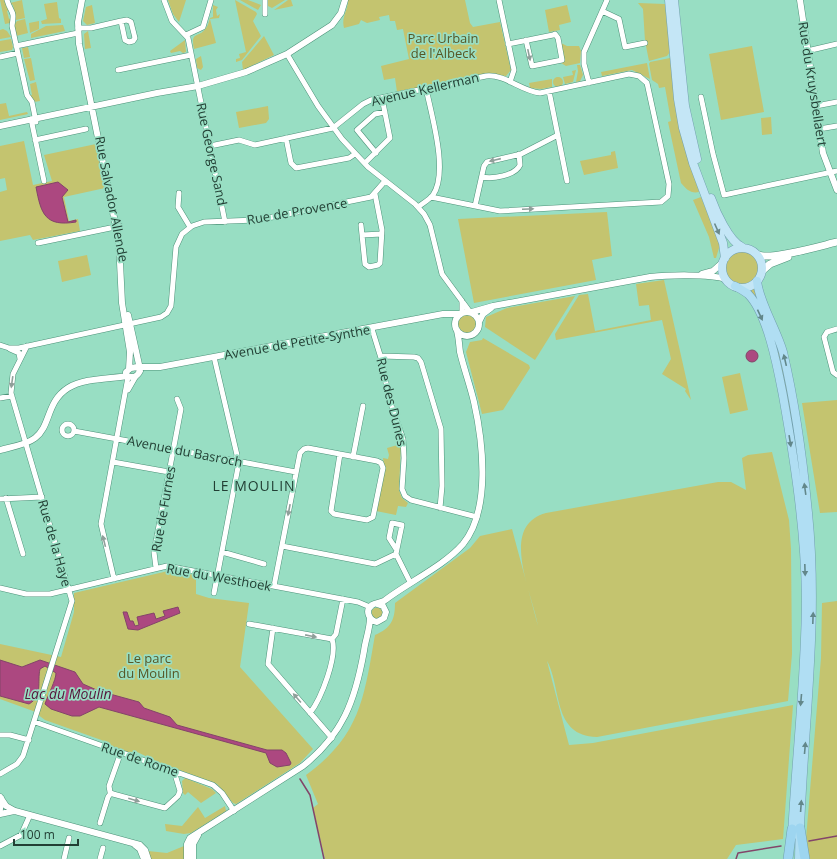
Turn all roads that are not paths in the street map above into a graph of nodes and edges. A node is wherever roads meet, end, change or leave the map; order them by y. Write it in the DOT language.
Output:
graph roads {
  1 [pos="7,0"];
  2 [pos="82,0"];
  3 [pos="164,0"];
  4 [pos="211,0"];
  5 [pos="265,0"];
  6 [pos="345,0"];
  7 [pos="499,0"];
  8 [pos="607,0"];
  9 [pos="669,0"];
  10 [pos="674,0"];
  11 [pos="800,0"];
  12 [pos="602,11"];
  13 [pos="265,14"];
  14 [pos="121,21"];
  15 [pos="78,31"];
  16 [pos="186,35"];
  17 [pos="526,40"];
  18 [pos="644,43"];
  19 [pos="508,44"];
  20 [pos="837,44"];
  21 [pos="16,46"];
  22 [pos="807,50"];
  23 [pos="18,53"];
  24 [pos="287,54"];
  25 [pos="191,55"];
  26 [pos="0,57"];
  27 [pos="118,70"];
  28 [pos="510,82"];
  29 [pos="588,83"];
  30 [pos="198,86"];
  31 [pos="426,88"];
  32 [pos="549,91"];
  33 [pos="701,97"];
  34 [pos="382,98"];
  35 [pos="837,102"];
  36 [pos="816,106"];
  37 [pos="93,108"];
  38 [pos="385,112"];
  39 [pos="33,120"];
  40 [pos="0,126"];
  41 [pos="837,126"];
  42 [pos="333,128"];
  43 [pos="0,129"];
  44 [pos="86,129"];
  45 [pos="819,129"];
  46 [pos="558,135"];
  47 [pos="286,138"];
  48 [pos="35,140"];
  49 [pos="210,146"];
  50 [pos="376,153"];
  51 [pos="355,154"];
  52 [pos="519,154"];
  53 [pos="364,163"];
  54 [pos="837,171"];
  55 [pos="830,172"];
  56 [pos="482,177"];
  57 [pos="44,181"];
  58 [pos="385,181"];
  59 [pos="568,181"];
  60 [pos="837,190"];
  61 [pos="179,193"];
  62 [pos="374,194"];
  63 [pos="431,197"];
  64 [pos="475,206"];
  65 [pos="418,207"];
  66 [pos="225,222"];
  67 [pos="362,225"];
  68 [pos="118,226"];
  69 [pos="190,227"];
  70 [pos="382,234"];
  71 [pos="362,235"];
  72 [pos="837,242"];
  73 [pos="38,243"];
  74 [pos="742,247"];
  75 [pos="816,247"];
  76 [pos="759,255"];
  77 [pos="724,260"];
  78 [pos="762,271"];
  79 [pos="681,275"];
  80 [pos="726,279"];
  81 [pos="757,281"];
  82 [pos="735,286"];
  83 [pos="459,296"];
  84 [pos="501,305"];
  85 [pos="471,312"];
  86 [pos="461,313"];
  87 [pos="434,317"];
  88 [pos="479,322"];
  89 [pos="127,325"];
  90 [pos="372,329"];
  91 [pos="456,329"];
  92 [pos="837,329"];
  93 [pos="467,336"];
  94 [pos="0,345"];
  95 [pos="27,346"];
  96 [pos="7,347"];
  97 [pos="461,355"];
  98 [pos="381,356"];
  99 [pos="214,357"];
  100 [pos="20,359"];
  101 [pos="138,370"];
  102 [pos="128,373"];
  103 [pos="837,375"];
  104 [pos="12,396"];
  105 [pos="0,398"];
  106 [pos="125,398"];
  107 [pos="177,399"];
  108 [pos="363,406"];
  109 [pos="74,431"];
  110 [pos="117,439"];
  111 [pos="26,442"];
  112 [pos="0,450"];
  113 [pos="174,450"];
  114 [pos="340,454"];
  115 [pos="353,457"];
  116 [pos="238,461"];
  117 [pos="113,462"];
  118 [pos="169,472"];
  119 [pos="296,472"];
  120 [pos="42,497"];
  121 [pos="6,498"];
  122 [pos="0,499"];
  123 [pos="440,508"];
  124 [pos="477,517"];
  125 [pos="282,546"];
  126 [pos="222,552"];
  127 [pos="396,552"];
  128 [pos="23,554"];
  129 [pos="264,564"];
  130 [pos="156,568"];
  131 [pos="218,575"];
  132 [pos="114,579"];
  133 [pos="410,582"];
  134 [pos="274,586"];
  135 [pos="0,588"];
  136 [pos="69,590"];
  137 [pos="214,593"];
  138 [pos="389,597"];
  139 [pos="343,599"];
  140 [pos="376,604"];
  141 [pos="370,608"];
  142 [pos="385,608"];
  143 [pos="370,618"];
  144 [pos="376,622"];
  145 [pos="249,624"];
  146 [pos="273,628"];
  147 [pos="368,629"];
  148 [pos="332,639"];
  149 [pos="310,713"];
  150 [pos="34,722"];
  151 [pos="0,735"];
  152 [pos="332,738"];
  153 [pos="29,740"];
  154 [pos="121,752"];
  155 [pos="174,771"];
  156 [pos="0,774"];
  157 [pos="185,775"];
  158 [pos="179,784"];
  159 [pos="111,793"];
  160 [pos="0,797"];
  161 [pos="0,809"];
  162 [pos="15,811"];
  163 [pos="234,811"];
  164 [pos="0,814"];
  165 [pos="30,815"];
  166 [pos="100,823"];
  167 [pos="796,829"];
  168 [pos="198,834"];
  169 [pos="69,838"];
  170 [pos="126,842"];
  171 [pos="0,846"];
  172 [pos="103,848"];
  173 [pos="801,857"];
  174 [pos="64,859"];
  175 [pos="100,859"];
  176 [pos="144,859"];
  177 [pos="148,859"];
  178 [pos="187,859"];
  179 [pos="193,859"];
  180 [pos="789,859"];
  1 -- 21 [label="street"];
  2 -- 15 [label="street, Rue Salvador Allende"];
  3 -- 16 [label="street"];
  4 -- 16 [label="street"];
  5 -- 13 [label="street"];
  6 -- 24 [label="street"];
  7 -- 19 [label="street"];
  8 -- 12 [label="street"];
  9 -- 77 [label="main road, one-way"];
  10 -- 74 [label="main road"];
  11 -- 22 [label="street, Rue du Kruysbellaert"];
  12 -- 18 [label="street"];
  12 -- 29 [label="street"];
  14 -- 15 [label="street"];
  15 -- 21 [label="street"];
  15 -- 37 [label="street, Rue Salvador Allende"];
  16 -- 25 [label="street, Rue George Sand"];
  17 -- 17 [label="street, one-way"];
  17 -- 19 [label="street"];
  19 -- 28 [label="street"];
  20 -- 22 [label="street"];
  21 -- 23 [label="street"];
  22 -- 36 [label="street, Rue du Kruysbellaert"];
  23 -- 26 [label="street"];
  23 -- 39 [label="street"];
  24 -- 30 [label="street"];
  24 -- 42 [label="street"];
  25 -- 27 [label="street"];
  25 -- 30 [label="street, Rue George Sand"];
  28 -- 31 [label="street, Avenue Kellerman"];
  28 -- 32 [label="street, Avenue Kellerman"];
  29 -- 32 [label="street, Avenue Kellerman"];
  64 -- 29 [label="street, Avenue Kellerman, one-way"];
  30 -- 37 [label="street"];
  30 -- 49 [label="street, Rue George Sand"];
  31 -- 34 [label="street, Avenue Kellerman"];
  31 -- 63 [label="street"];
  32 -- 46 [label="street"];
  33 -- 55 [label="street"];
  34 -- 38 [label="street"];
  34 -- 42 [label="street, Avenue Kellerman"];
  35 -- 36 [label="street"];
  36 -- 45 [label="street, Rue du Kruysbellaert"];
  37 -- 39 [label="street"];
  37 -- 68 [label="street, Rue Salvador Allende"];
  38 -- 50 [label="street"];
  38 -- 50 [label="street"];
  39 -- 40 [label="street"];
  39 -- 43 [label="street"];
  39 -- 48 [label="street"];
  41 -- 45 [label="street"];
  42 -- 47 [label="street"];
  42 -- 51 [label="street"];
  44 -- 48 [label="street"];
  45 -- 55 [label="street, Rue du Kruysbellaert"];
  46 -- 52 [label="street"];
  46 -- 59 [label="street"];
  47 -- 49 [label="street"];
  47 -- 51 [label="street"];
  48 -- 57 [label="street"];
  49 -- 66 [label="street, Rue George Sand"];
  50 -- 53 [label="street"];
  51 -- 53 [label="street"];
  52 -- 56 [label="street, one-way"];
  52 -- 56 [label="street"];
  53 -- 58 [label="street"];
  54 -- 55 [label="street"];
  55 -- 60 [label="street, Rue du Kruysbellaert"];
  56 -- 64 [label="street"];
  58 -- 62 [label="street"];
  58 -- 65 [label="street"];
  61 -- 69 [label="street"];
  62 -- 66 [label="street, Rue de Provence"];
  62 -- 70 [label="street"];
  63 -- 64 [label="street"];
  63 -- 65 [label="street"];
  65 -- 83 [label="street"];
  66 -- 69 [label="street, Rue de Provence"];
  67 -- 71 [label="street"];
  68 -- 73 [label="street"];
  68 -- 89 [label="street, Rue Salvador Allende"];
  69 -- 89 [label="street"];
  70 -- 71 [label="street"];
  70 -- 71 [label="street"];
  72 -- 75 [label="main road"];
  74 -- 76 [label="main road"];
  74 -- 77 [label="main road"];
  75 -- 76 [label="main road"];
  75 -- 78 [label="main road"];
  76 -- 78 [label="main road"];
  77 -- 79 [label="street"];
  77 -- 80 [label="main road"];
  78 -- 81 [label="main road"];
  79 -- 80 [label="street"];
  79 -- 84 [label="street"];
  80 -- 82 [label="main road"];
  81 -- 82 [label="main road"];
  167 -- 81 [label="highway, one-way"];
  82 -- 167 [label="highway, one-way"];
  83 -- 85 [label="street"];
  83 -- 86 [label="street"];
  84 -- 85 [label="street"];
  84 -- 88 [label="street"];
  85 -- 86 [label="street"];
  85 -- 88 [label="street"];
  86 -- 87 [label="street, Avenue de Petite-Synthe"];
  86 -- 91 [label="street"];
  87 -- 90 [label="street, Avenue de Petite-Synthe"];
  87 -- 91 [label="street, Avenue de Petite-Synthe"];
  88 -- 93 [label="street"];
  89 -- 95 [label="street"];
  89 -- 101 [label="street, Rue Salvador Allende"];
  89 -- 102 [label="street, Rue Salvador Allende"];
  90 -- 98 [label="street, Rue des Dunes"];
  90 -- 99 [label="street, Avenue de Petite-Synthe"];
  91 -- 93 [label="street"];
  91 -- 97 [label="street"];
  92 -- 103 [label="street"];
  93 -- 97 [label="street"];
  94 -- 96 [label="street"];
  95 -- 96 [label="street"];
  95 -- 100 [label="street, Rue de la Haye"];
  96 -- 100 [label="street"];
  97 -- 124 [label="street"];
  98 -- 123 [label="street, Rue des Dunes"];
  98 -- 123 [label="street"];
  99 -- 101 [label="street, Avenue de Petite-Synthe"];
  99 -- 116 [label="street"];
  100 -- 104 [label="street, Rue de la Haye, one-way"];
  101 -- 102 [label="street"];
  101 -- 102 [label="street"];
  101 -- 106 [label="street"];
  102 -- 106 [label="street"];
  102 -- 111 [label="street"];
  104 -- 105 [label="street"];
  104 -- 111 [label="street, Rue de la Haye"];
  106 -- 110 [label="street"];
  107 -- 113 [label="street, Rue de Furnes"];
  108 -- 115 [label="street"];
  109 -- 110 [label="street, Avenue du Basroch"];
  110 -- 113 [label="street, Avenue du Basroch"];
  110 -- 117 [label="street"];
  111 -- 112 [label="street"];
  111 -- 120 [label="street, Rue de la Haye"];
  113 -- 116 [label="street, Avenue du Basroch"];
  113 -- 118 [label="street, Rue de Furnes"];
  114 -- 115 [label="street"];
  114 -- 115 [label="street"];
  114 -- 119 [label="street"];
  116 -- 119 [label="street, Avenue du Basroch"];
  116 -- 126 [label="street"];
  117 -- 118 [label="street"];
  132 -- 117 [label="street, one-way"];
  118 -- 130 [label="street, Rue de Furnes"];
  119 -- 125 [label="street, one-way"];
  120 -- 121 [label="street"];
  120 -- 136 [label="street, Rue de la Haye"];
  121 -- 122 [label="street"];
  121 -- 128 [label="street"];
  123 -- 124 [label="street, Rue des Dunes"];
  124 -- 133 [label="street"];
  125 -- 127 [label="street"];
  125 -- 134 [label="street"];
  126 -- 129 [label="street"];
  126 -- 131 [label="street"];
  127 -- 127 [label="street"];
  127 -- 133 [label="street"];
  130 -- 131 [label="street, Rue du Westhoek"];
  130 -- 132 [label="street, Rue du Westhoek"];
  131 -- 134 [label="street, Rue du Westhoek"];
  131 -- 137 [label="street"];
  132 -- 136 [label="street, Rue du Westhoek"];
  133 -- 138 [label="street"];
  134 -- 139 [label="street, Rue du Westhoek"];
  135 -- 136 [label="street, Rue du Westhoek"];
  136 -- 150 [label="street, Rue de la Haye"];
  138 -- 140 [label="street"];
  138 -- 142 [label="street"];
  139 -- 141 [label="street, Rue du Westhoek"];
  139 -- 148 [label="street"];
  140 -- 141 [label="street"];
  140 -- 142 [label="street"];
  141 -- 143 [label="street"];
  142 -- 144 [label="street"];
  143 -- 144 [label="street"];
  143 -- 147 [label="street"];
  144 -- 147 [label="street"];
  145 -- 146 [label="street"];
  146 -- 148 [label="street, one-way"];
  149 -- 146 [label="street, one-way"];
  147 -- 152 [label="street"];
  148 -- 149 [label="street"];
  149 -- 152 [label="street"];
  150 -- 153 [label="street, Rue de la Haye"];
  150 -- 154 [label="street, Rue de Rome"];
  151 -- 153 [label="street"];
  152 -- 163 [label="street"];
  153 -- 156 [label="street, Rue de la Haye"];
  154 -- 155 [label="street, Rue de Rome"];
  154 -- 159 [label="street"];
  155 -- 157 [label="street, Rue de Rome"];
  155 -- 158 [label="street"];
  157 -- 158 [label="street"];
  157 -- 163 [label="street, Rue de Rome"];
  159 -- 158 [label="street, one-way"];
  159 -- 166 [label="street"];
  160 -- 161 [label="street"];
  160 -- 162 [label="street"];
  162 -- 164 [label="street"];
  162 -- 165 [label="street"];
  163 -- 168 [label="street"];
  165 -- 170 [label="street"];
  165 -- 171 [label="street"];
  167 -- 173 [label="highway"];
  167 -- 180 [label="highway"];
  168 -- 178 [label="street"];
  168 -- 179 [label="street"];
  169 -- 174 [label="street"];
  170 -- 176 [label="street"];
  170 -- 177 [label="street"];
  172 -- 175 [label="street"];
}
